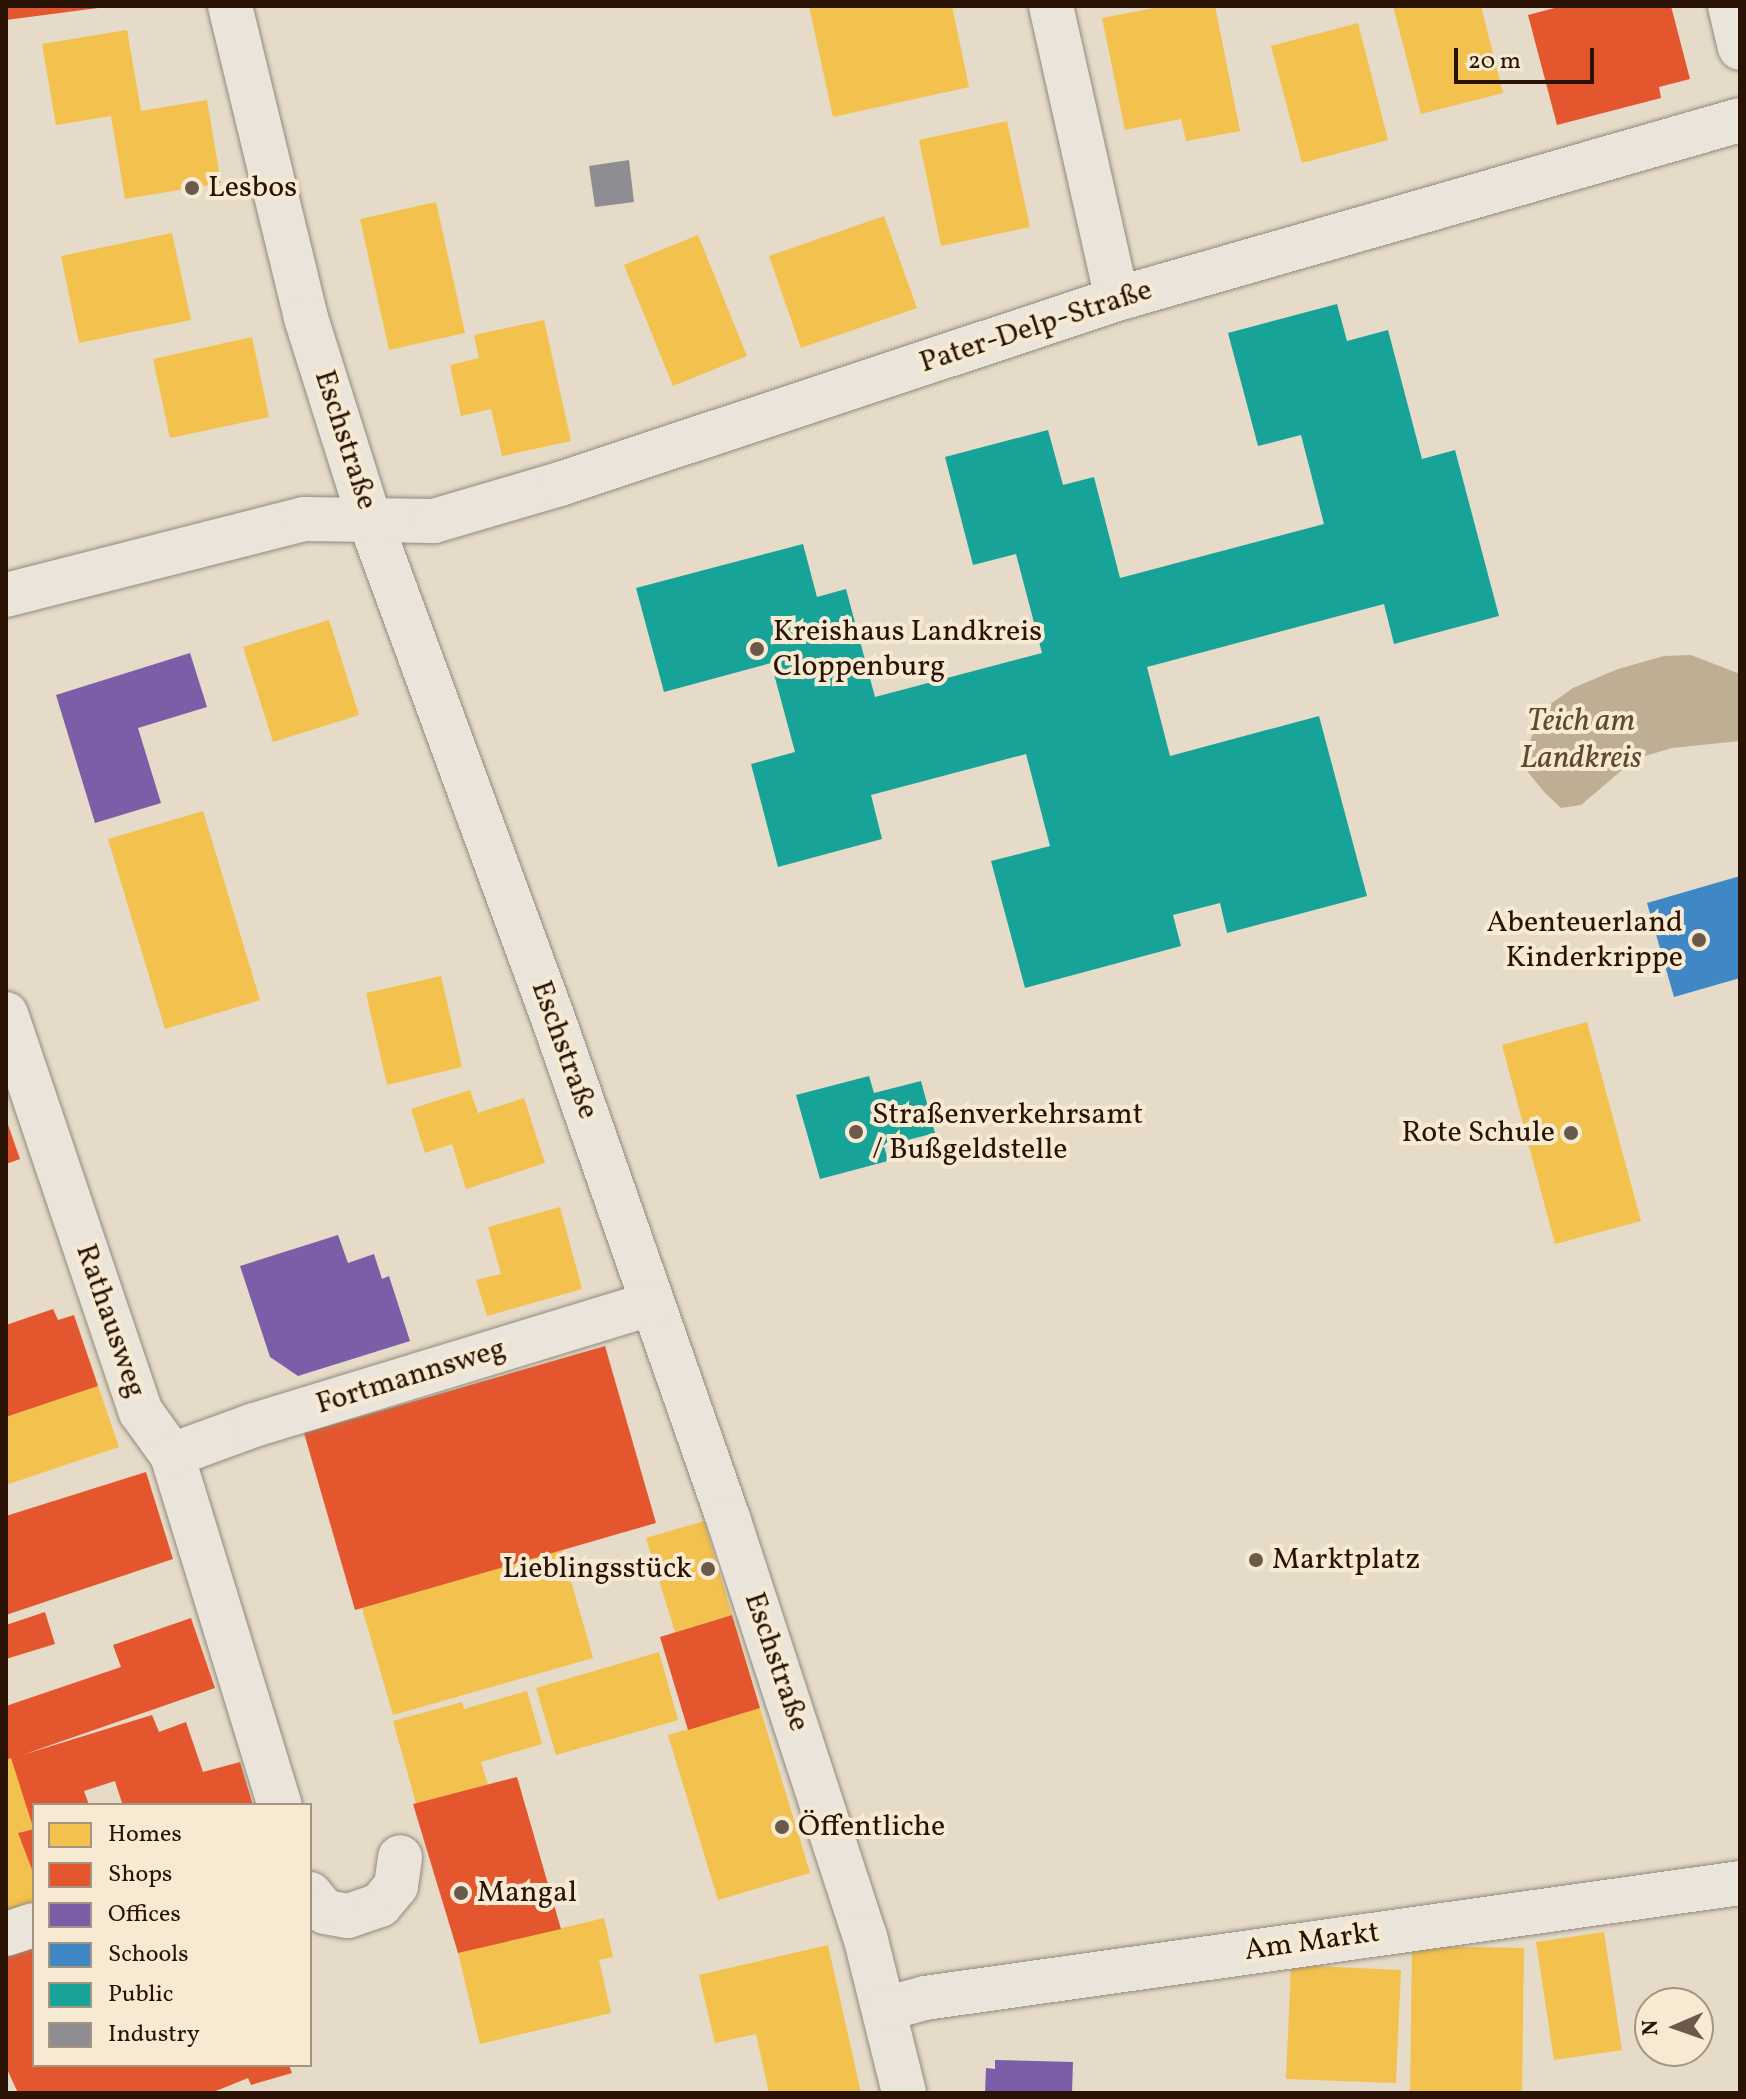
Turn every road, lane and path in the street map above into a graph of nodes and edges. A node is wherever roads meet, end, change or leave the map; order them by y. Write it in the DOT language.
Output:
graph roads {
  1 [pos="230,6"];
  2 [pos="1051,6"];
  3 [pos="1730,6"];
  4 [pos="1740,48"];
  5 [pos="1722,125"];
  6 [pos="1117,299"];
  7 [pos="369,518"];
  8 [pos="6,595"];
  9 [pos="6,1014"];
  10 [pos="652,1303"];
  11 [pos="172,1455"];
  12 [pos="279,1803"];
  13 [pos="400,1857"];
  14 [pos="1740,1883"];
  15 [pos="312,1896"];
  16 [pos="32,1926"];
  17 [pos="6,1934"];
  18 [pos="885,2009"];
  19 [pos="904,2093"];
  1 -- 7 [label="street, Eschstraße"];
  2 -- 6 [label="street"];
  3 -- 4 [label="street"];
  5 -- 6 [label="street, Pater-Delp-Straße"];
  6 -- 7 [label="street, Pater-Delp-Straße"];
  7 -- 8 [label="street, Pater-Delp-Straße"];
  7 -- 10 [label="street, Eschstraße"];
  9 -- 11 [label="street, Rathausweg"];
  10 -- 11 [label="street, Fortmannsweg"];
  10 -- 18 [label="street, Eschstraße"];
  11 -- 12 [label="street, Rathausweg"];
  13 -- 15 [label="street"];
  14 -- 18 [label="street, Am Markt"];
  16 -- 17 [label="street"];
  18 -- 19 [label="street, Eschstraße"];
}
